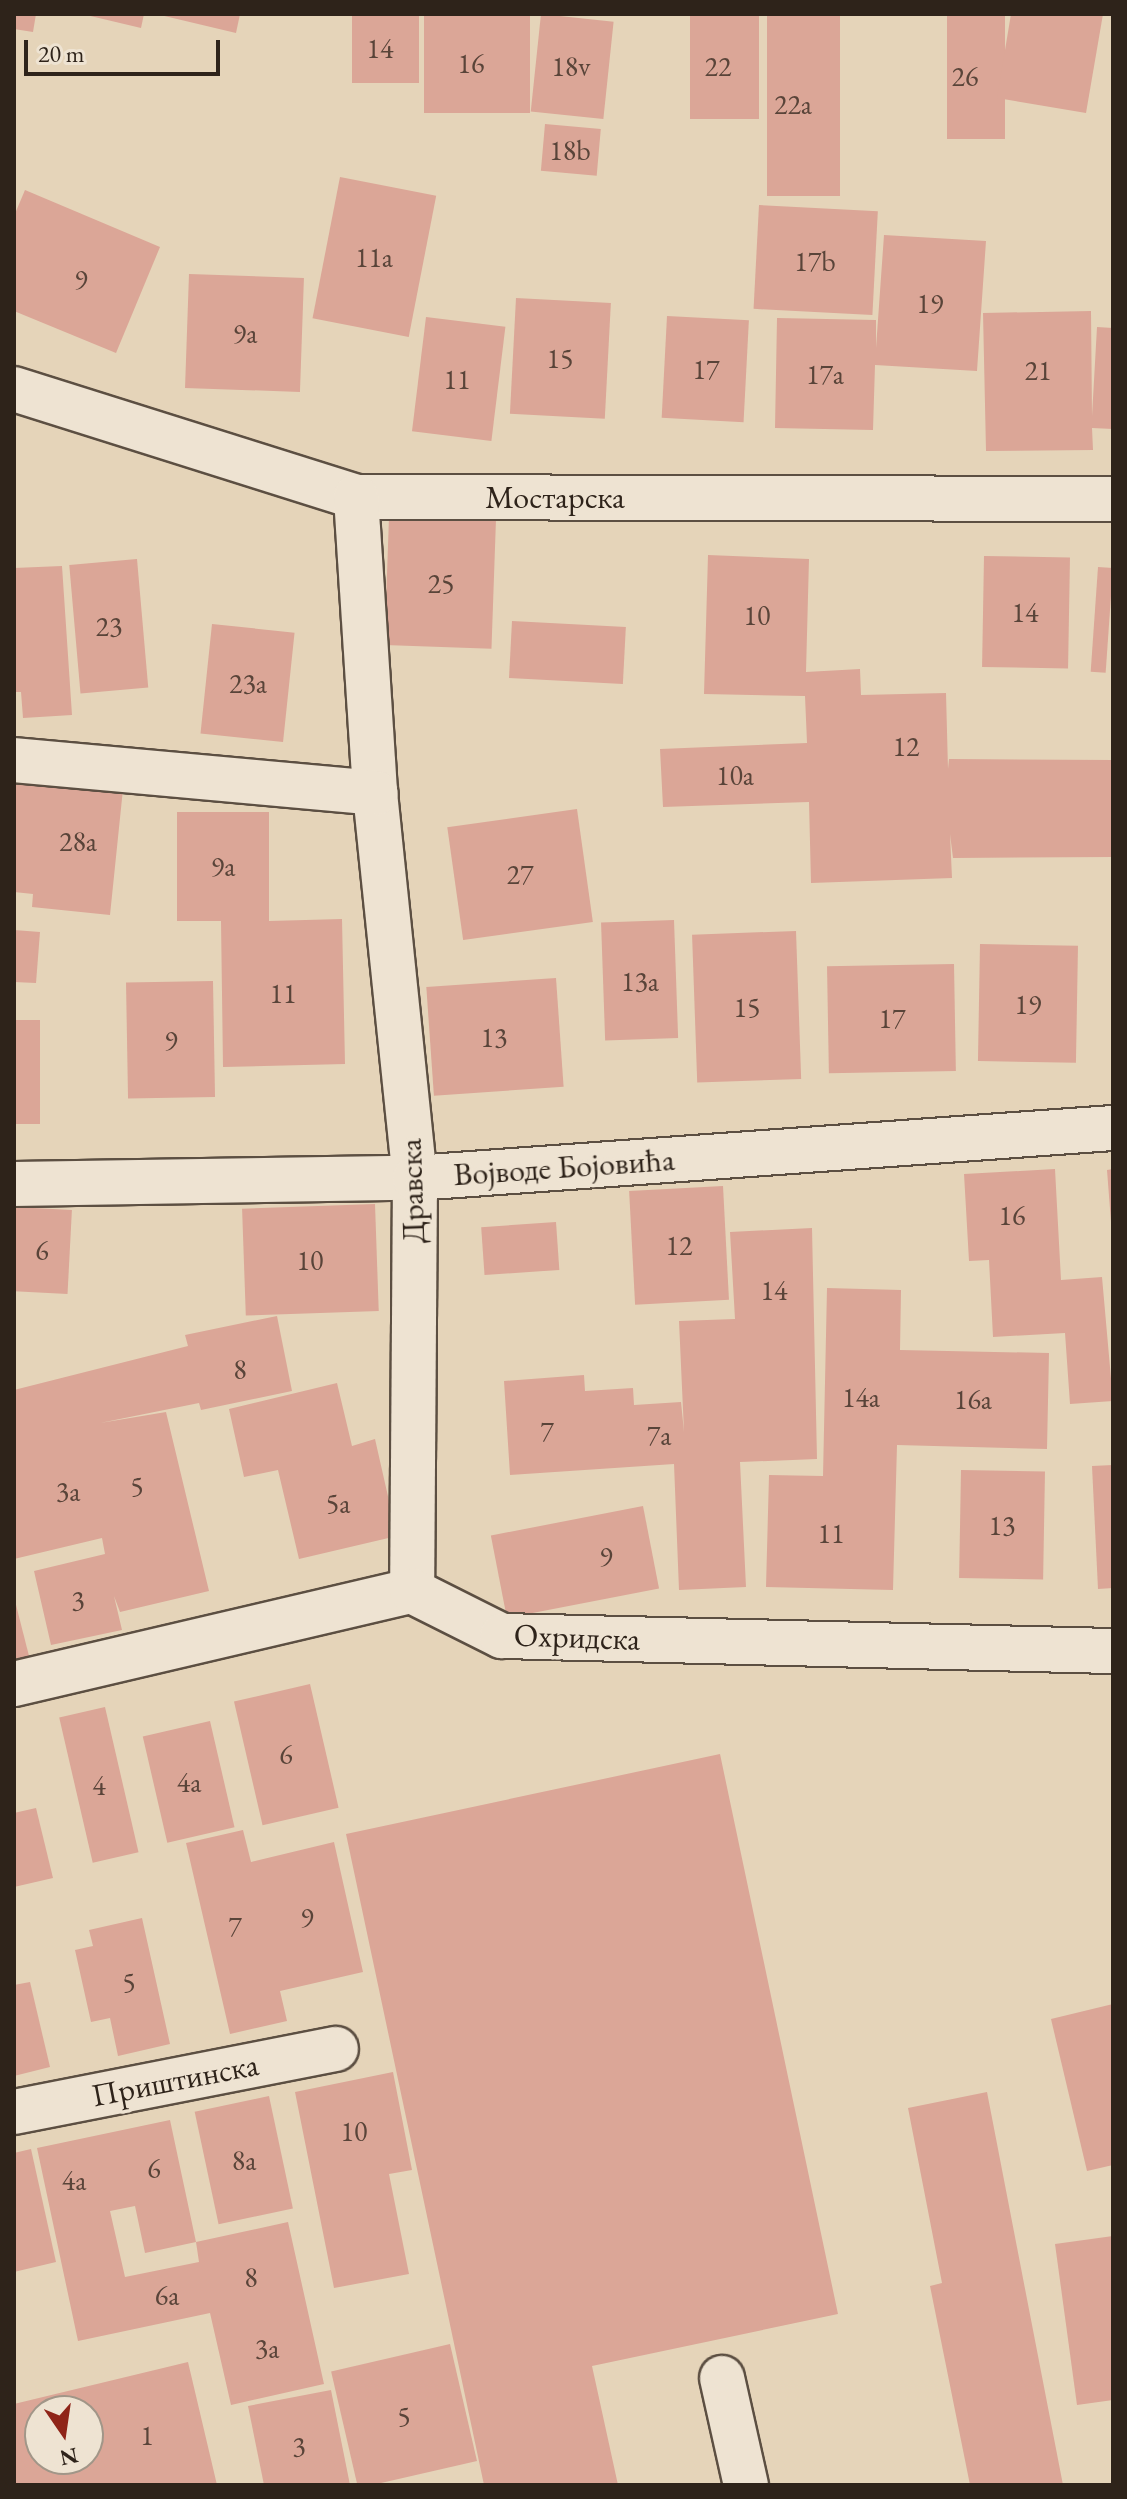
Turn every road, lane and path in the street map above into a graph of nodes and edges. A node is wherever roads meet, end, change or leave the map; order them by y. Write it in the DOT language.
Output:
graph roads {
  1 [pos="14,389"];
  2 [pos="356,497"];
  3 [pos="1113,499"];
  4 [pos="14,760"];
  5 [pos="375,793"];
  6 [pos="1113,1128"];
  7 [pos="415,1178"];
  8 [pos="14,1184"];
  9 [pos="412,1591"];
  10 [pos="1113,1651"];
  11 [pos="14,1684"];
  12 [pos="336,2049"];
  13 [pos="14,2112"];
  14 [pos="722,2378"];
  15 [pos="746,2485"];
  1 -- 2 [label="street, Мостарска"];
  2 -- 3 [label="street, Мостарска"];
  2 -- 5 [label="street, Дравска"];
  4 -- 5 [label="street"];
  5 -- 7 [label="street, Дравска"];
  6 -- 7 [label="street, Војводе Бојовића"];
  7 -- 8 [label="street, Војводе Бојовића"];
  7 -- 9 [label="street, Дравска"];
  9 -- 10 [label="street, Охридска"];
  9 -- 11 [label="street"];
  12 -- 13 [label="street, Приштинска"];
  14 -- 15 [label="street"];
}
